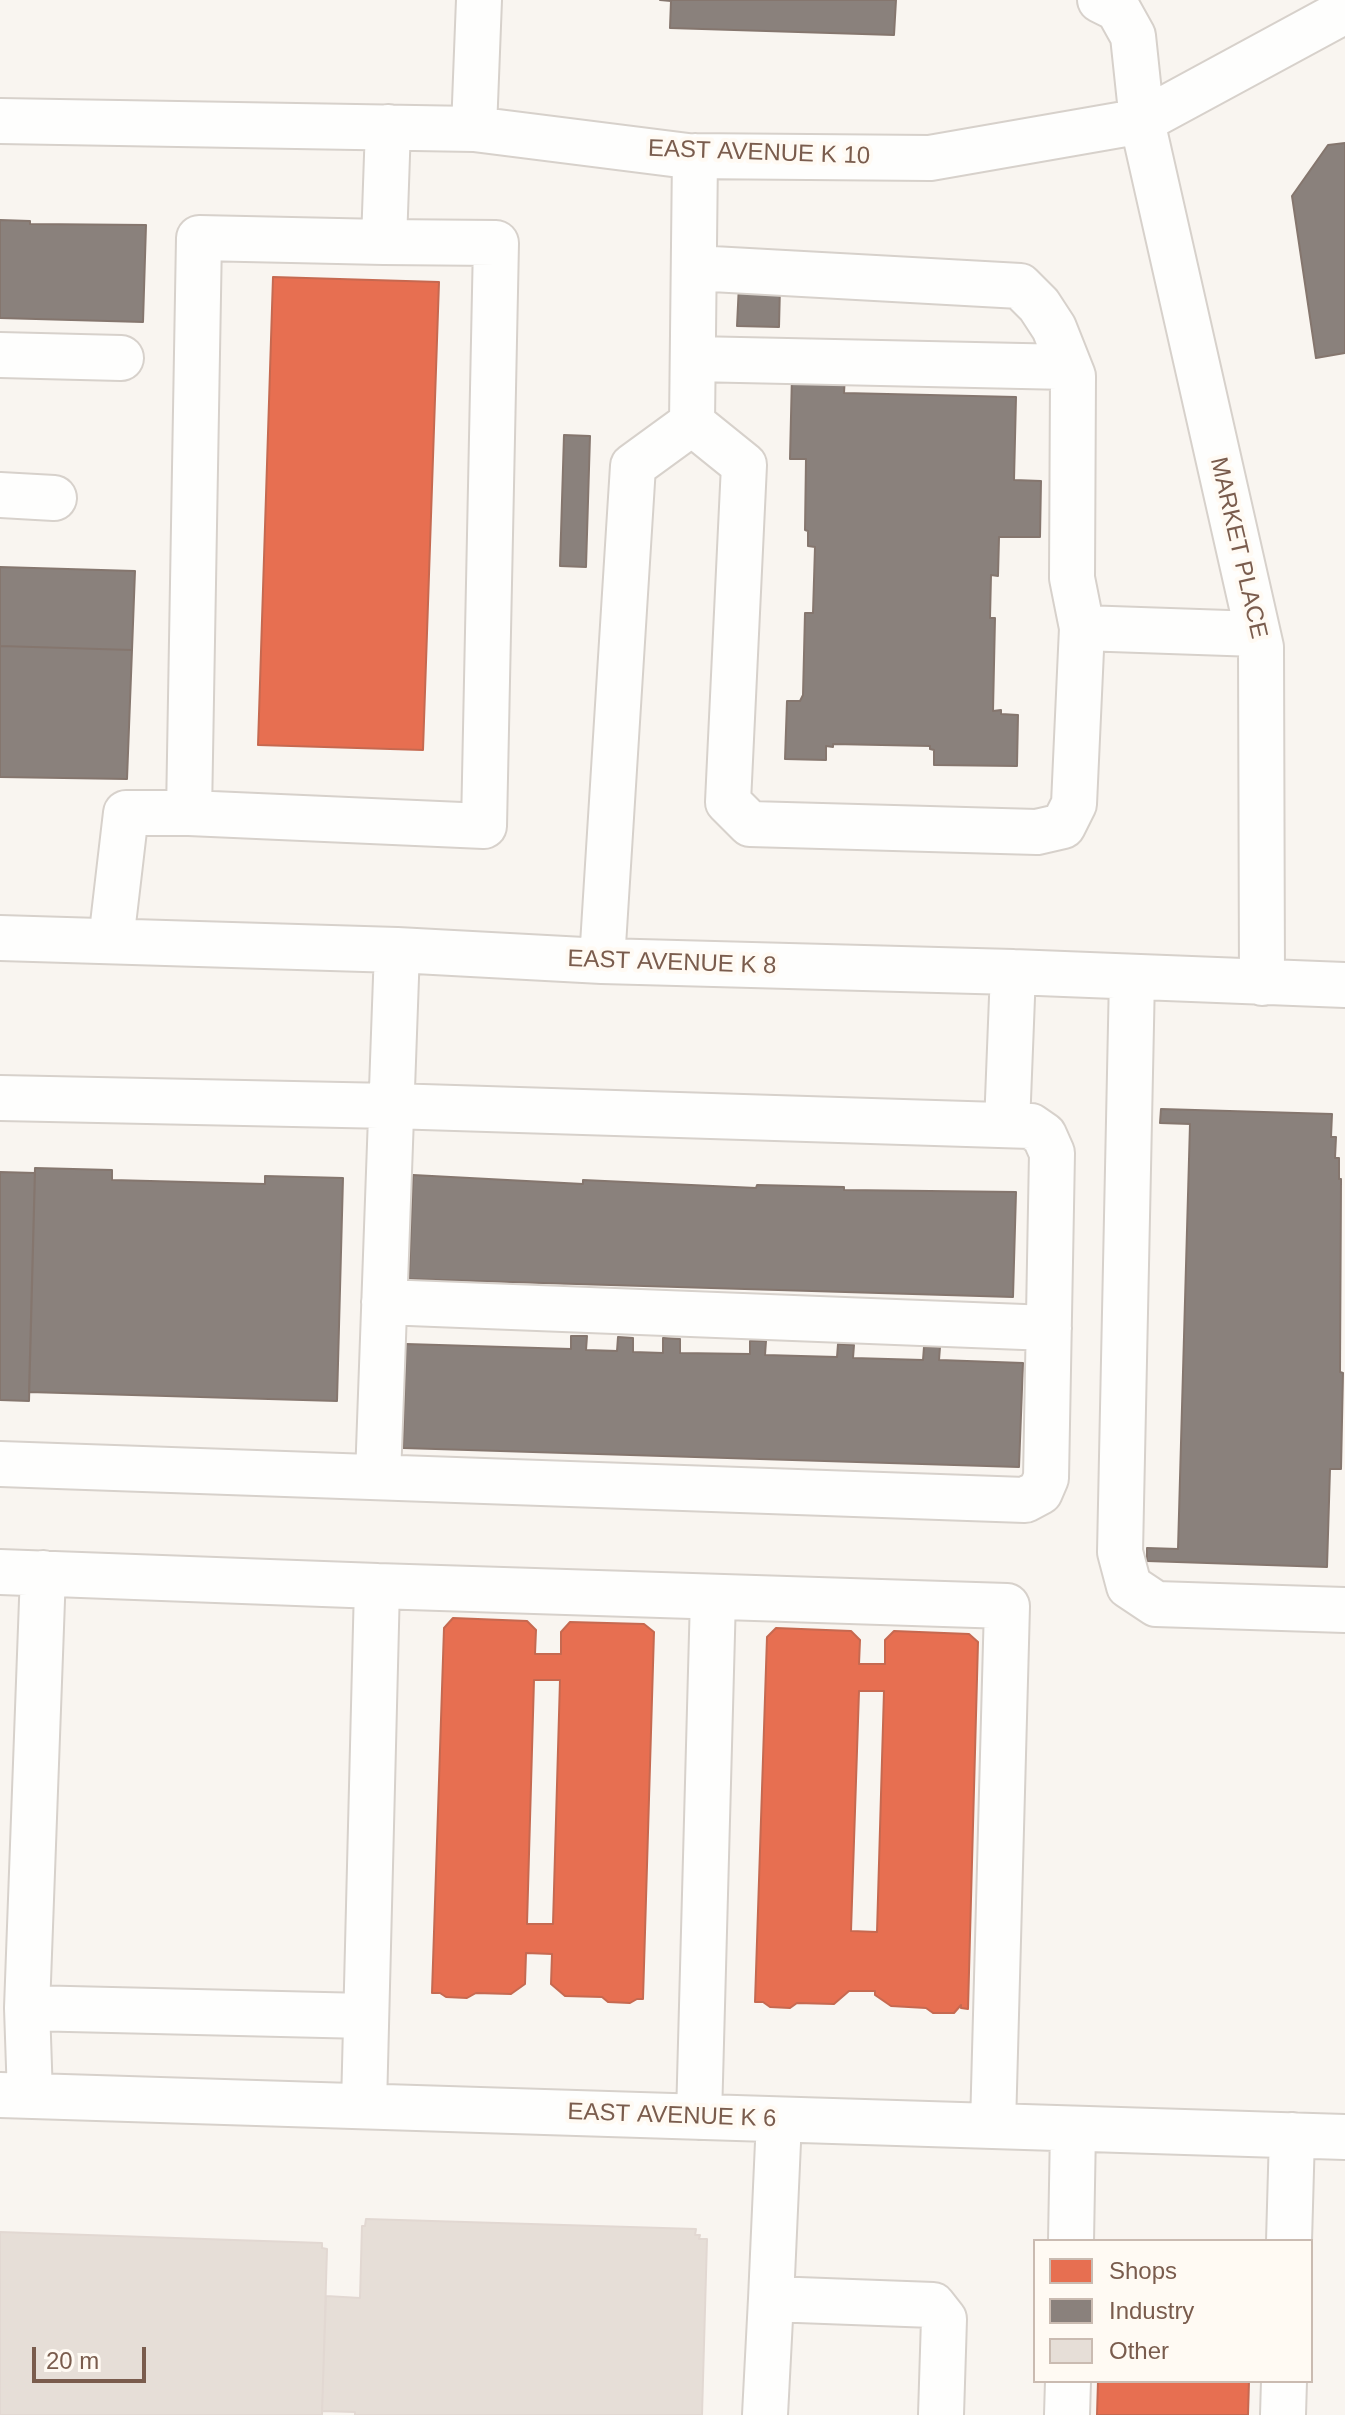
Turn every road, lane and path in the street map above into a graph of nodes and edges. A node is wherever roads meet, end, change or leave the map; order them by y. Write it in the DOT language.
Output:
graph roads {
  1 [pos="479,0"];
  2 [pos="1100,0"];
  3 [pos="1345,11"];
  4 [pos="0,121"];
  5 [pos="1142,121"];
  6 [pos="388,127"];
  7 [pos="474,129"];
  8 [pos="695,156"];
  9 [pos="384,242"];
  10 [pos="694,268"];
  11 [pos="0,355"];
  12 [pos="121,358"];
  13 [pos="693,359"];
  14 [pos="1069,367"];
  15 [pos="692,423"];
  16 [pos="0,495"];
  17 [pos="54,498"];
  18 [pos="1082,628"];
  19 [pos="1257,634"];
  20 [pos="189,813"];
  21 [pos="0,938"];
  22 [pos="111,941"];
  23 [pos="397,950"];
  24 [pos="602,961"];
  25 [pos="1013,972"];
  26 [pos="1132,977"];
  27 [pos="1262,983"];
  28 [pos="1345,985"];
  29 [pos="0,1098"];
  30 [pos="391,1106"];
  31 [pos="1007,1125"];
  32 [pos="384,1302"];
  33 [pos="1049,1328"];
  34 [pos="0,1464"];
  35 [pos="378,1477"];
  36 [pos="0,1572"];
  37 [pos="43,1573"];
  38 [pos="377,1586"];
  39 [pos="713,1597"];
  40 [pos="1345,1610"];
  41 [pos="27,2008"];
  42 [pos="366,2016"];
  43 [pos="15,2096"];
  44 [pos="364,2106"];
  45 [pos="699,2117"];
  46 [pos="779,2120"];
  47 [pos="993,2126"];
  48 [pos="1073,2129"];
  49 [pos="1292,2135"];
  50 [pos="1345,2137"];
  51 [pos="1071,2239"];
  52 [pos="1289,2239"];
  53 [pos="771,2299"];
  54 [pos="1068,2383"];
  55 [pos="1284,2383"];
  56 [pos="765,2415"];
  57 [pos="941,2415"];
  58 [pos="1067,2415"];
  59 [pos="1283,2415"];
  1 -- 7 [label="street"];
  2 -- 5 [label="street, MARKET PLACE"];
  3 -- 5 [label="street, EAST AVENUE K 10"];
  4 -- 6 [label="street, EAST AVENUE K 10"];
  5 -- 8 [label="street, EAST AVENUE K 10"];
  5 -- 19 [label="street, MARKET PLACE"];
  6 -- 7 [label="street, EAST AVENUE K 10"];
  6 -- 9 [label="street"];
  7 -- 8 [label="street, EAST AVENUE K 10"];
  8 -- 10 [label="street"];
  9 -- 20 [label="street"];
  9 -- 20 [label="street"];
  10 -- 13 [label="street"];
  10 -- 14 [label="street"];
  11 -- 12 [label="street"];
  13 -- 14 [label="street"];
  13 -- 15 [label="street"];
  14 -- 18 [label="street"];
  15 -- 18 [label="street"];
  15 -- 24 [label="street"];
  16 -- 17 [label="street"];
  18 -- 19 [label="street"];
  19 -- 27 [label="street, MARKET PLACE"];
  20 -- 22 [label="street"];
  21 -- 22 [label="street, EAST AVENUE K 8"];
  22 -- 23 [label="street, EAST AVENUE K 8"];
  23 -- 24 [label="street, EAST AVENUE K 8"];
  23 -- 30 [label="street"];
  24 -- 25 [label="street, EAST AVENUE K 8"];
  25 -- 26 [label="street, EAST AVENUE K 8"];
  25 -- 31 [label="street"];
  26 -- 27 [label="street, EAST AVENUE K 8"];
  26 -- 40 [label="street"];
  27 -- 28 [label="street, EAST AVENUE K 8"];
  29 -- 30 [label="street"];
  30 -- 31 [label="street"];
  30 -- 32 [label="street"];
  31 -- 33 [label="street"];
  32 -- 33 [label="street"];
  32 -- 35 [label="street"];
  33 -- 35 [label="street"];
  34 -- 35 [label="street"];
  36 -- 37 [label="street"];
  37 -- 38 [label="street"];
  37 -- 41 [label="street"];
  38 -- 39 [label="street"];
  38 -- 42 [label="street"];
  39 -- 45 [label="street"];
  39 -- 47 [label="street"];
  41 -- 42 [label="street"];
  41 -- 43 [label="street"];
  42 -- 44 [label="street"];
  43 -- 44 [label="street, EAST AVENUE K 6"];
  44 -- 45 [label="street, EAST AVENUE K 6"];
  45 -- 46 [label="street, EAST AVENUE K 6"];
  46 -- 47 [label="street, EAST AVENUE K 6"];
  46 -- 53 [label="street"];
  47 -- 48 [label="street, EAST AVENUE K 6"];
  48 -- 49 [label="street, EAST AVENUE K 6"];
  48 -- 51 [label="street"];
  49 -- 50 [label="street, EAST AVENUE K 6"];
  49 -- 52 [label="street"];
  53 -- 56 [label="street"];
  53 -- 57 [label="street"];
  54 -- 58 [label="street"];
  55 -- 59 [label="street"];
}
